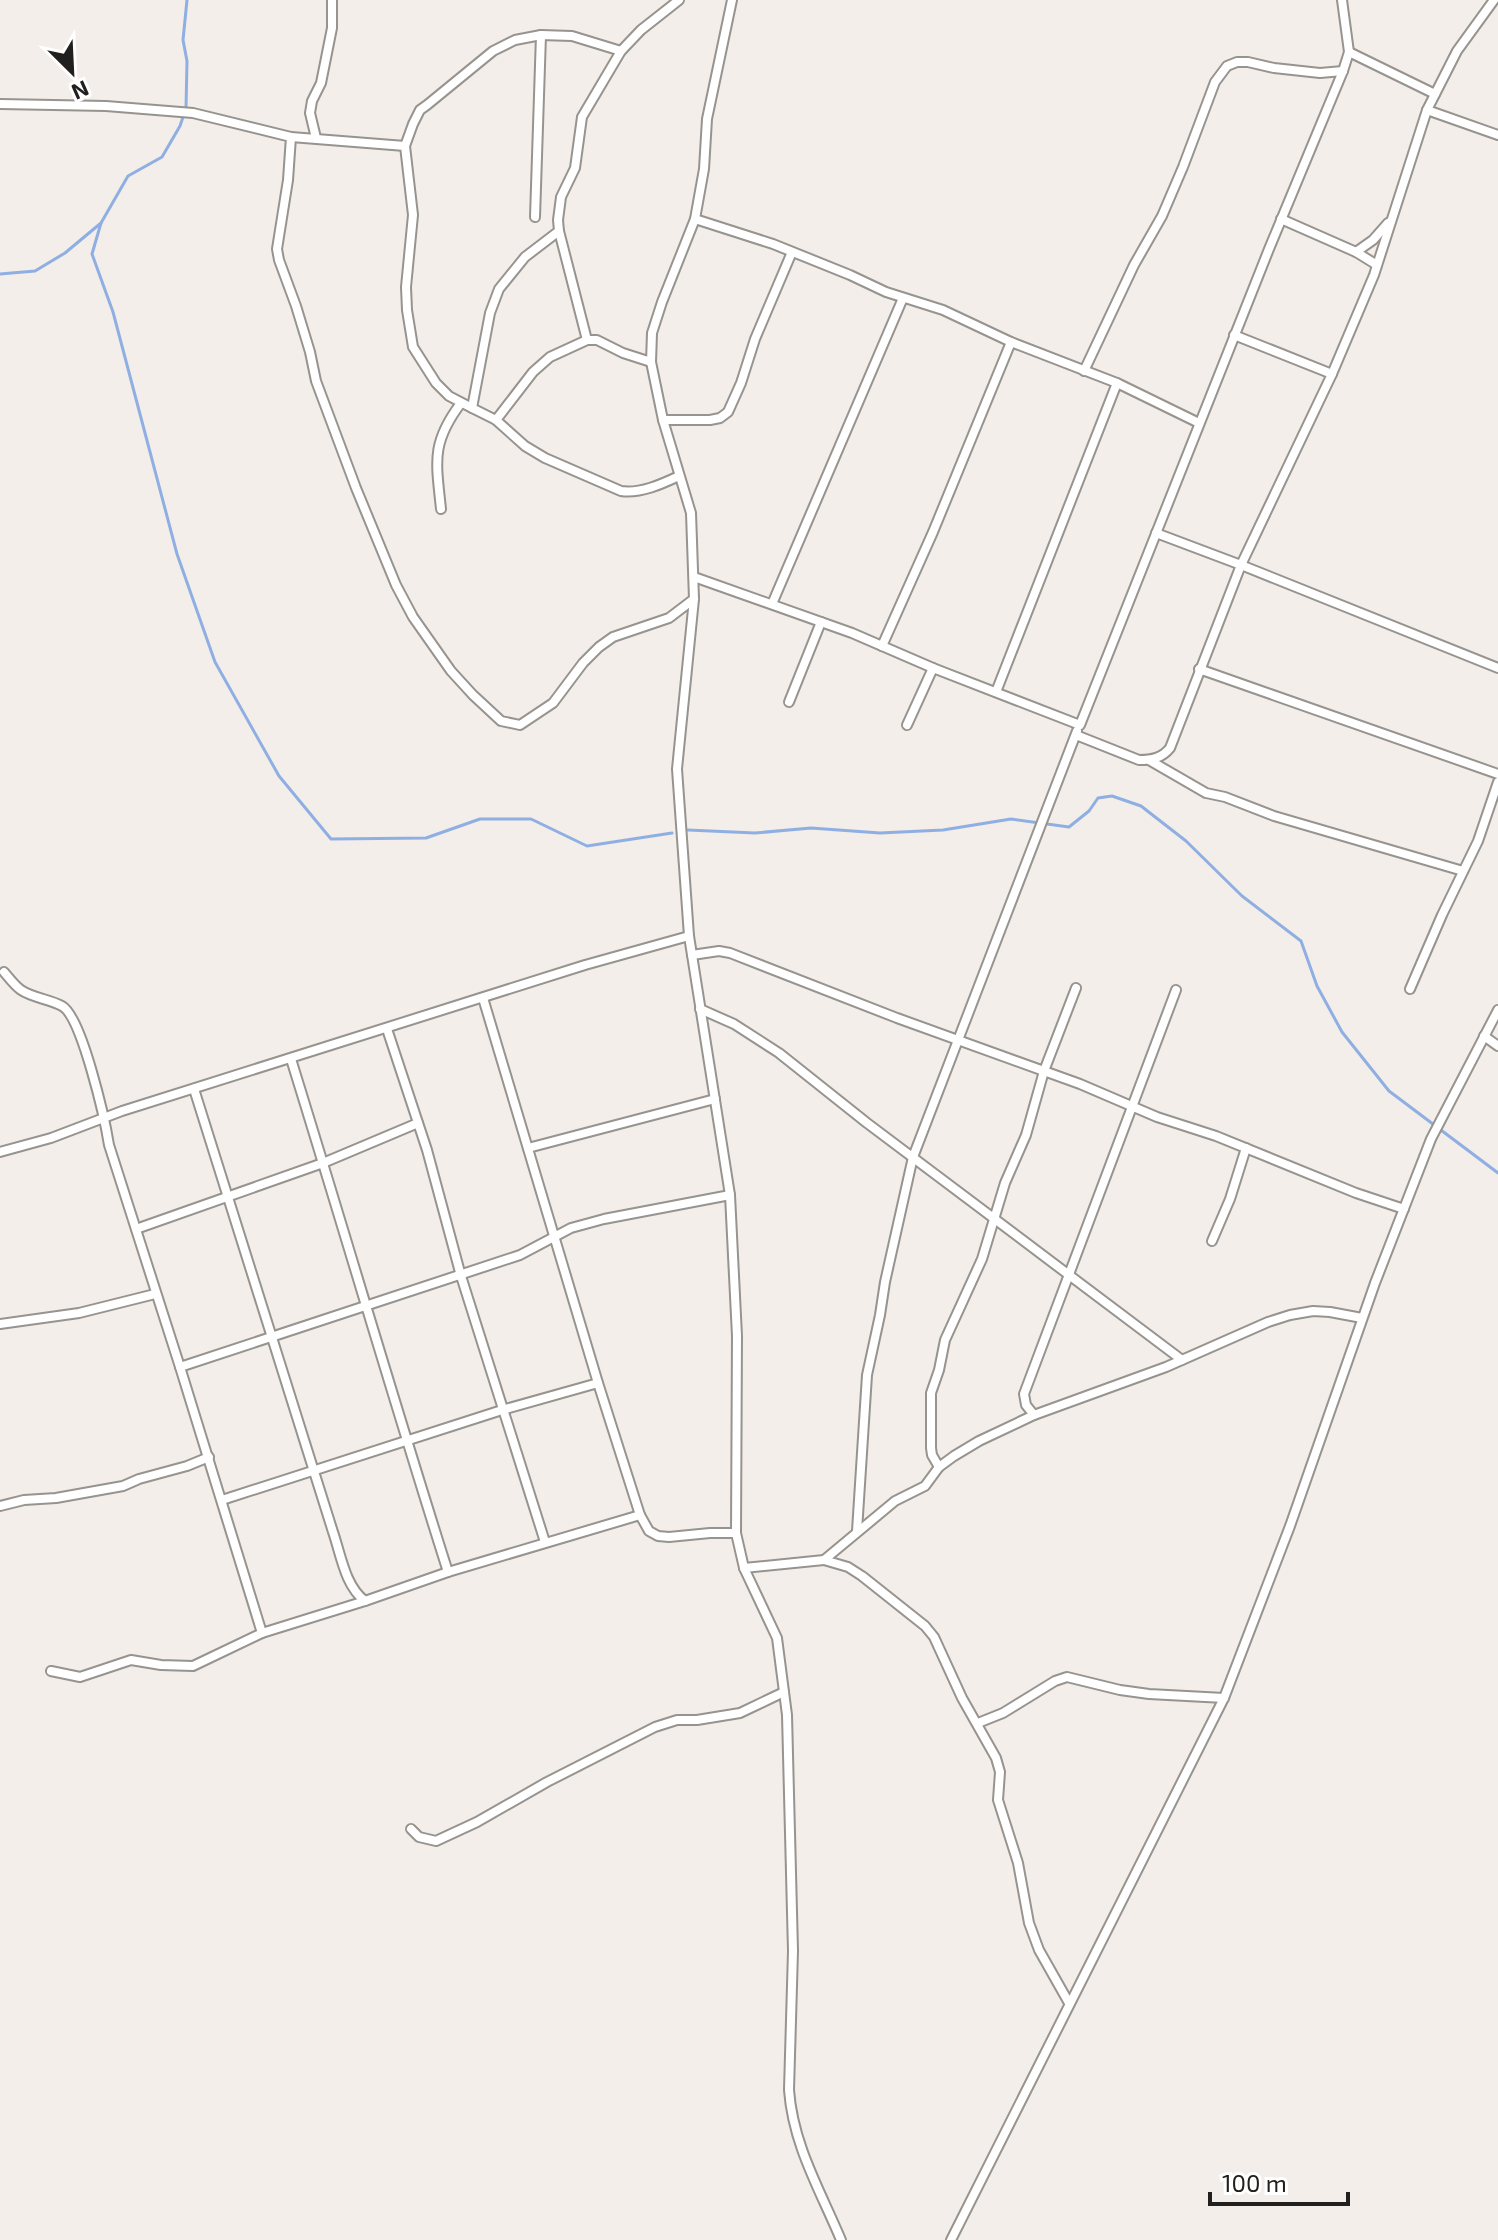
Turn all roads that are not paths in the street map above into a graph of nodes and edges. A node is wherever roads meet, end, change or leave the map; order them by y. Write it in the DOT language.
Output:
graph roads {
  1 [pos="332,0"];
  2 [pos="679,0"];
  3 [pos="732,0"];
  4 [pos="1342,0"];
  5 [pos="1494,0"];
  6 [pos="541,35"];
  7 [pos="621,51"];
  8 [pos="1349,52"];
  9 [pos="1343,71"];
  10 [pos="1435,94"];
  11 [pos="0,104"];
  12 [pos="1427,110"];
  13 [pos="1498,135"];
  14 [pos="291,137"];
  15 [pos="316,138"];
  16 [pos="405,146"];
  17 [pos="1394,212"];
  18 [pos="535,217"];
  19 [pos="695,219"];
  20 [pos="1281,219"];
  21 [pos="559,231"];
  22 [pos="792,252"];
  23 [pos="1356,252"];
  24 [pos="1377,265"];
  25 [pos="903,298"];
  26 [pos="1234,335"];
  27 [pos="587,340"];
  28 [pos="1011,342"];
  29 [pos="651,362"];
  30 [pos="1084,371"];
  31 [pos="1332,374"];
  32 [pos="1117,383"];
  33 [pos="461,403"];
  34 [pos="472,408"];
  35 [pos="496,420"];
  36 [pos="663,420"];
  37 [pos="1199,423"];
  38 [pos="679,476"];
  39 [pos="441,509"];
  40 [pos="1156,533"];
  41 [pos="1241,565"];
  42 [pos="694,577"];
  43 [pos="694,599"];
  44 [pos="772,604"];
  45 [pos="821,622"];
  46 [pos="882,646"];
  47 [pos="933,668"];
  48 [pos="1498,668"];
  49 [pos="1199,669"];
  50 [pos="996,692"];
  51 [pos="789,702"];
  52 [pos="907,725"];
  53 [pos="1080,725"];
  54 [pos="1076,735"];
  55 [pos="1149,760"];
  56 [pos="1498,774"];
  57 [pos="1498,782"];
  58 [pos="1463,871"];
  59 [pos="689,936"];
  60 [pos="692,955"];
  61 [pos="4,972"];
  62 [pos="1076,988"];
  63 [pos="1410,989"];
  64 [pos="1176,990"];
  65 [pos="483,998"];
  66 [pos="700,1009"];
  67 [pos="1498,1010"];
  68 [pos="387,1029"];
  69 [pos="1484,1036"];
  70 [pos="958,1039"];
  71 [pos="1498,1046"];
  72 [pos="291,1059"];
  73 [pos="1044,1071"];
  74 [pos="194,1089"];
  75 [pos="715,1099"];
  76 [pos="1133,1106"];
  77 [pos="104,1117"];
  78 [pos="418,1123"];
  79 [pos="528,1148"];
  80 [pos="1246,1148"];
  81 [pos="0,1152"];
  82 [pos="913,1157"];
  83 [pos="323,1163"];
  84 [pos="730,1195"];
  85 [pos="228,1197"];
  86 [pos="1404,1209"];
  87 [pos="994,1218"];
  88 [pos="136,1229"];
  89 [pos="555,1237"];
  90 [pos="1212,1241"];
  91 [pos="1070,1274"];
  92 [pos="461,1276"];
  93 [pos="155,1294"];
  94 [pos="367,1305"];
  95 [pos="1362,1318"];
  96 [pos="0,1324"];
  97 [pos="272,1336"];
  98 [pos="1182,1360"];
  99 [pos="180,1367"];
  100 [pos="598,1383"];
  101 [pos="502,1410"];
  102 [pos="1034,1415"];
  103 [pos="406,1441"];
  104 [pos="209,1457"];
  105 [pos="939,1467"];
  106 [pos="314,1470"];
  107 [pos="222,1500"];
  108 [pos="0,1506"];
  109 [pos="640,1515"];
  110 [pos="857,1531"];
  111 [pos="736,1533"];
  112 [pos="545,1542"];
  113 [pos="824,1560"];
  114 [pos="744,1568"];
  115 [pos="448,1572"];
  116 [pos="365,1601"];
  117 [pos="262,1633"];
  118 [pos="51,1671"];
  119 [pos="784,1692"];
  120 [pos="1224,1698"];
  121 [pos="978,1723"];
  122 [pos="411,1829"];
  123 [pos="1069,2003"];
  124 [pos="841,2240"];
  125 [pos="951,2240"];
  1 -- 15 [label="street"];
  2 -- 7 [label="street"];
  3 -- 19 [label="street"];
  4 -- 8 [label="street"];
  5 -- 10 [label="street"];
  6 -- 7 [label="street"];
  6 -- 16 [label="street"];
  6 -- 18 [label="street"];
  7 -- 21 [label="street"];
  8 -- 9 [label="street"];
  8 -- 10 [label="street"];
  9 -- 20 [label="street"];
  9 -- 30 [label="street"];
  10 -- 12 [label="street"];
  11 -- 14 [label="street"];
  12 -- 13 [label="street"];
  12 -- 17 [label="street"];
  14 -- 15 [label="street"];
  14 -- 43 [label="street"];
  15 -- 16 [label="street"];
  16 -- 33 [label="street"];
  17 -- 23 [label="street"];
  17 -- 24 [label="street"];
  19 -- 22 [label="street"];
  19 -- 29 [label="street"];
  20 -- 23 [label="street"];
  20 -- 26 [label="street"];
  21 -- 27 [label="street"];
  21 -- 34 [label="street"];
  22 -- 25 [label="street"];
  22 -- 36 [label="street"];
  23 -- 24 [label="street"];
  24 -- 31 [label="street"];
  25 -- 28 [label="street"];
  25 -- 44 [label="street"];
  26 -- 31 [label="street"];
  26 -- 37 [label="street"];
  27 -- 29 [label="street"];
  27 -- 35 [label="street"];
  28 -- 30 [label="street"];
  28 -- 46 [label="street"];
  29 -- 36 [label="street"];
  30 -- 32 [label="street"];
  31 -- 41 [label="street"];
  32 -- 37 [label="street"];
  32 -- 50 [label="street"];
  33 -- 34 [label="street"];
  33 -- 39 [label="street"];
  34 -- 35 [label="street"];
  35 -- 38 [label="street"];
  36 -- 38 [label="street"];
  37 -- 40 [label="street"];
  38 -- 42 [label="street"];
  40 -- 41 [label="street"];
  40 -- 53 [label="street"];
  41 -- 48 [label="street"];
  41 -- 49 [label="street"];
  42 -- 43 [label="street"];
  42 -- 44 [label="street"];
  43 -- 59 [label="street"];
  44 -- 45 [label="street"];
  45 -- 46 [label="street"];
  45 -- 51 [label="street"];
  46 -- 47 [label="street"];
  47 -- 50 [label="street"];
  47 -- 52 [label="street"];
  49 -- 55 [label="street"];
  49 -- 56 [label="street"];
  50 -- 53 [label="street"];
  53 -- 54 [label="street"];
  54 -- 55 [label="street"];
  54 -- 70 [label="street"];
  55 -- 58 [label="street"];
  57 -- 58 [label="street"];
  58 -- 63 [label="street"];
  59 -- 60 [label="street"];
  59 -- 65 [label="street"];
  60 -- 66 [label="street"];
  60 -- 70 [label="street"];
  61 -- 77 [label="street"];
  62 -- 73 [label="street"];
  64 -- 76 [label="street"];
  65 -- 68 [label="street"];
  65 -- 79 [label="street"];
  66 -- 75 [label="street"];
  66 -- 82 [label="street"];
  67 -- 69 [label="street"];
  68 -- 72 [label="street"];
  68 -- 78 [label="street"];
  69 -- 71 [label="street"];
  69 -- 86 [label="street"];
  70 -- 73 [label="street"];
  70 -- 82 [label="street"];
  72 -- 74 [label="street"];
  72 -- 83 [label="street"];
  73 -- 76 [label="street"];
  73 -- 87 [label="street"];
  74 -- 77 [label="street"];
  74 -- 85 [label="street"];
  75 -- 79 [label="street"];
  75 -- 84 [label="street"];
  76 -- 80 [label="street"];
  76 -- 91 [label="street"];
  77 -- 81 [label="street"];
  77 -- 88 [label="street"];
  78 -- 83 [label="street"];
  78 -- 92 [label="street"];
  79 -- 89 [label="street"];
  80 -- 86 [label="street"];
  80 -- 90 [label="street"];
  82 -- 87 [label="street"];
  82 -- 110 [label="street"];
  83 -- 85 [label="street"];
  83 -- 94 [label="street"];
  84 -- 89 [label="street"];
  84 -- 111 [label="street"];
  85 -- 88 [label="street"];
  85 -- 97 [label="street"];
  86 -- 95 [label="street"];
  87 -- 91 [label="street"];
  87 -- 105 [label="street"];
  88 -- 93 [label="street"];
  89 -- 92 [label="street"];
  89 -- 100 [label="street"];
  91 -- 98 [label="street"];
  91 -- 102 [label="street"];
  92 -- 94 [label="street"];
  92 -- 101 [label="street"];
  93 -- 96 [label="street"];
  93 -- 99 [label="street"];
  94 -- 97 [label="street"];
  94 -- 103 [label="street"];
  95 -- 98 [label="street"];
  95 -- 120 [label="street"];
  97 -- 99 [label="street"];
  97 -- 106 [label="street"];
  98 -- 102 [label="street"];
  99 -- 104 [label="street"];
  100 -- 101 [label="street"];
  100 -- 109 [label="street"];
  101 -- 103 [label="street"];
  101 -- 112 [label="street"];
  102 -- 105 [label="street"];
  103 -- 106 [label="street"];
  103 -- 115 [label="street"];
  104 -- 107 [label="street"];
  104 -- 108 [label="street"];
  105 -- 110 [label="street"];
  106 -- 107 [label="street"];
  106 -- 116 [label="street"];
  107 -- 117 [label="street"];
  109 -- 111 [label="street"];
  109 -- 112 [label="street"];
  110 -- 113 [label="street"];
  111 -- 114 [label="street"];
  112 -- 115 [label="street"];
  113 -- 114 [label="street"];
  113 -- 121 [label="street"];
  114 -- 119 [label="street"];
  115 -- 116 [label="street"];
  116 -- 117 [label="street"];
  117 -- 118 [label="street"];
  119 -- 122 [label="street"];
  119 -- 124 [label="street"];
  120 -- 121 [label="street"];
  120 -- 123 [label="street"];
  121 -- 123 [label="street"];
  123 -- 125 [label="street"];
}
